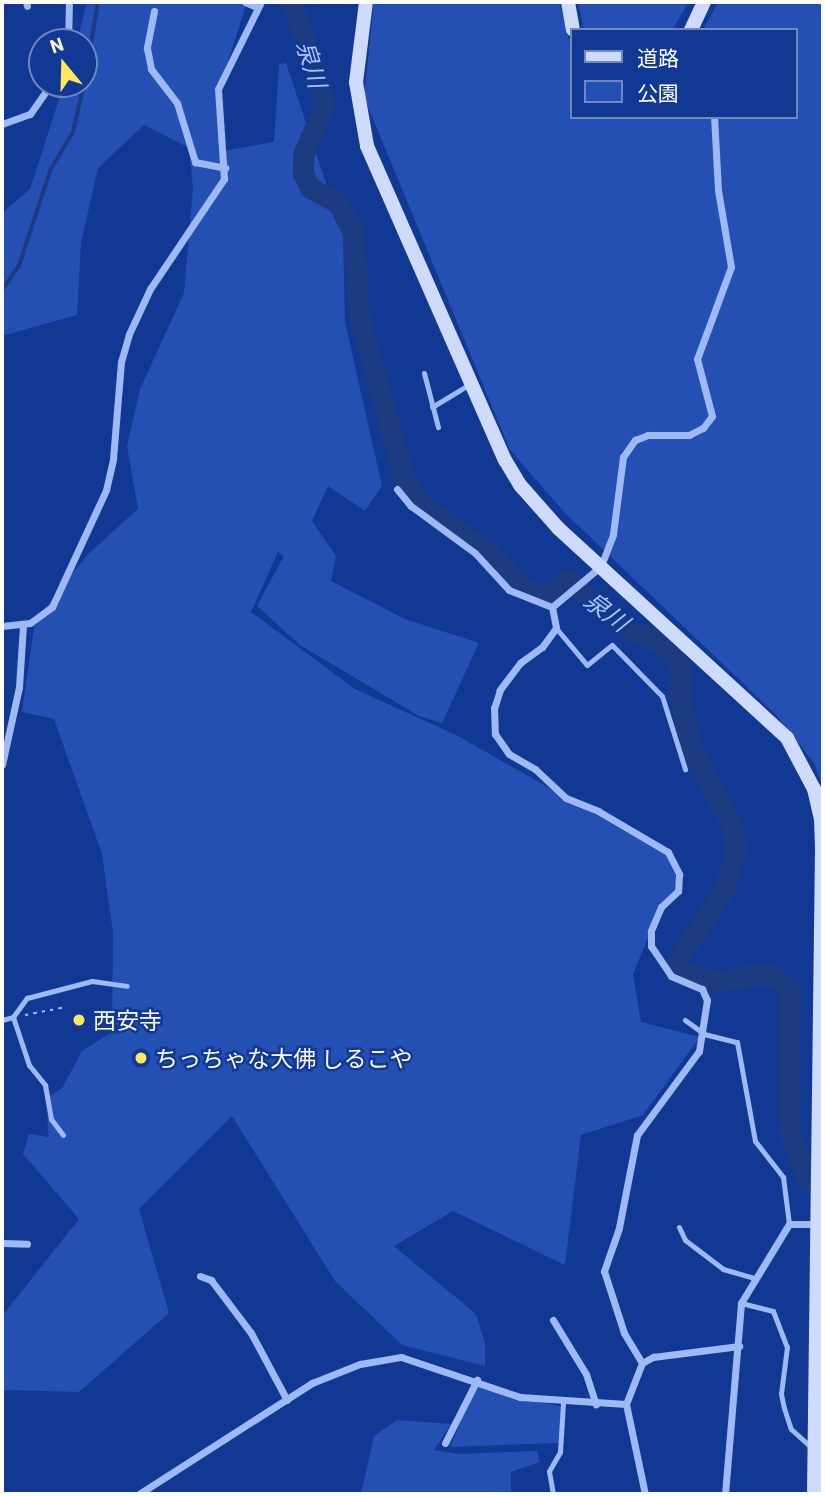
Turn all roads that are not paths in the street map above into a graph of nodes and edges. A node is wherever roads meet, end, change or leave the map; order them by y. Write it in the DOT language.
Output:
graph roads {
  1 [pos="69,2"];
  2 [pos="245,2"];
  3 [pos="366,2"];
  4 [pos="568,2"];
  5 [pos="704,2"];
  6 [pos="258,5"];
  7 [pos="154,11"];
  8 [pos="68,28"];
  9 [pos="573,28"];
  10 [pos="692,28"];
  11 [pos="41,98"];
  12 [pos="713,119"];
  13 [pos="2,124"];
  14 [pos="225,169"];
  15 [pos="424,373"];
  16 [pos="470,384"];
  17 [pos="432,407"];
  18 [pos="438,427"];
  19 [pos="397,489"];
  20 [pos="601,566"];
  21 [pos="552,607"];
  22 [pos="23,625"];
  23 [pos="2,626"];
  24 [pos="556,628"];
  25 [pos="2,765"];
  26 [pos="685,769"];
  27 [pos="127,986"];
  28 [pos="13,1017"];
  29 [pos="2,1020"];
  30 [pos="685,1020"];
  31 [pos="704,1034"];
  32 [pos="62,1135"];
  33 [pos="789,1224"];
  34 [pos="820,1224"];
  35 [pos="679,1227"];
  36 [pos="2,1243"];
  37 [pos="27,1244"];
  38 [pos="200,1276"];
  39 [pos="754,1278"];
  40 [pos="741,1303"];
  41 [pos="553,1320"];
  42 [pos="739,1346"];
  43 [pos="642,1363"];
  44 [pos="477,1380"];
  45 [pos="287,1400"];
  46 [pos="563,1403"];
  47 [pos="596,1404"];
  48 [pos="626,1404"];
  49 [pos="445,1443"];
  50 [pos="814,1450"];
  51 [pos="139,1494"];
  52 [pos="553,1494"];
  53 [pos="645,1494"];
  54 [pos="725,1494"];
  55 [pos="814,1494"];
  1 -- 8 [label="street"];
  2 -- 6 [label="street"];
  3 -- 16 [label="street"];
  4 -- 9 [label="street"];
  5 -- 10 [label="street"];
  6 -- 14 [label="street"];
  7 -- 14 [label="street"];
  11 -- 13 [label="street"];
  12 -- 20 [label="street"];
  14 -- 22 [label="street"];
  15 -- 17 [label="lane"];
  16 -- 17 [label="lane"];
  16 -- 20 [label="street"];
  17 -- 18 [label="lane"];
  19 -- 21 [label="street"];
  20 -- 21 [label="street"];
  20 -- 34 [label="street"];
  21 -- 24 [label="street"];
  22 -- 23 [label="street"];
  22 -- 25 [label="street"];
  24 -- 26 [label="lane"];
  24 -- 31 [label="street"];
  27 -- 28 [label="lane"];
  28 -- 29 [label="lane"];
  28 -- 32 [label="lane"];
  30 -- 31 [label="lane"];
  31 -- 33 [label="lane"];
  31 -- 43 [label="street"];
  33 -- 34 [label="street"];
  33 -- 39 [label="street"];
  34 -- 50 [label="street"];
  35 -- 39 [label="lane"];
  36 -- 37 [label="street"];
  38 -- 45 [label="street"];
  39 -- 40 [label="street"];
  40 -- 42 [label="street"];
  40 -- 50 [label="lane"];
  41 -- 47 [label="street"];
  42 -- 43 [label="street"];
  42 -- 54 [label="street"];
  43 -- 48 [label="street"];
  44 -- 45 [label="street"];
  44 -- 46 [label="street"];
  44 -- 49 [label="street"];
  45 -- 51 [label="street"];
  46 -- 47 [label="street"];
  46 -- 52 [label="lane"];
  47 -- 48 [label="street"];
  48 -- 53 [label="street"];
  50 -- 55 [label="street"];
}
